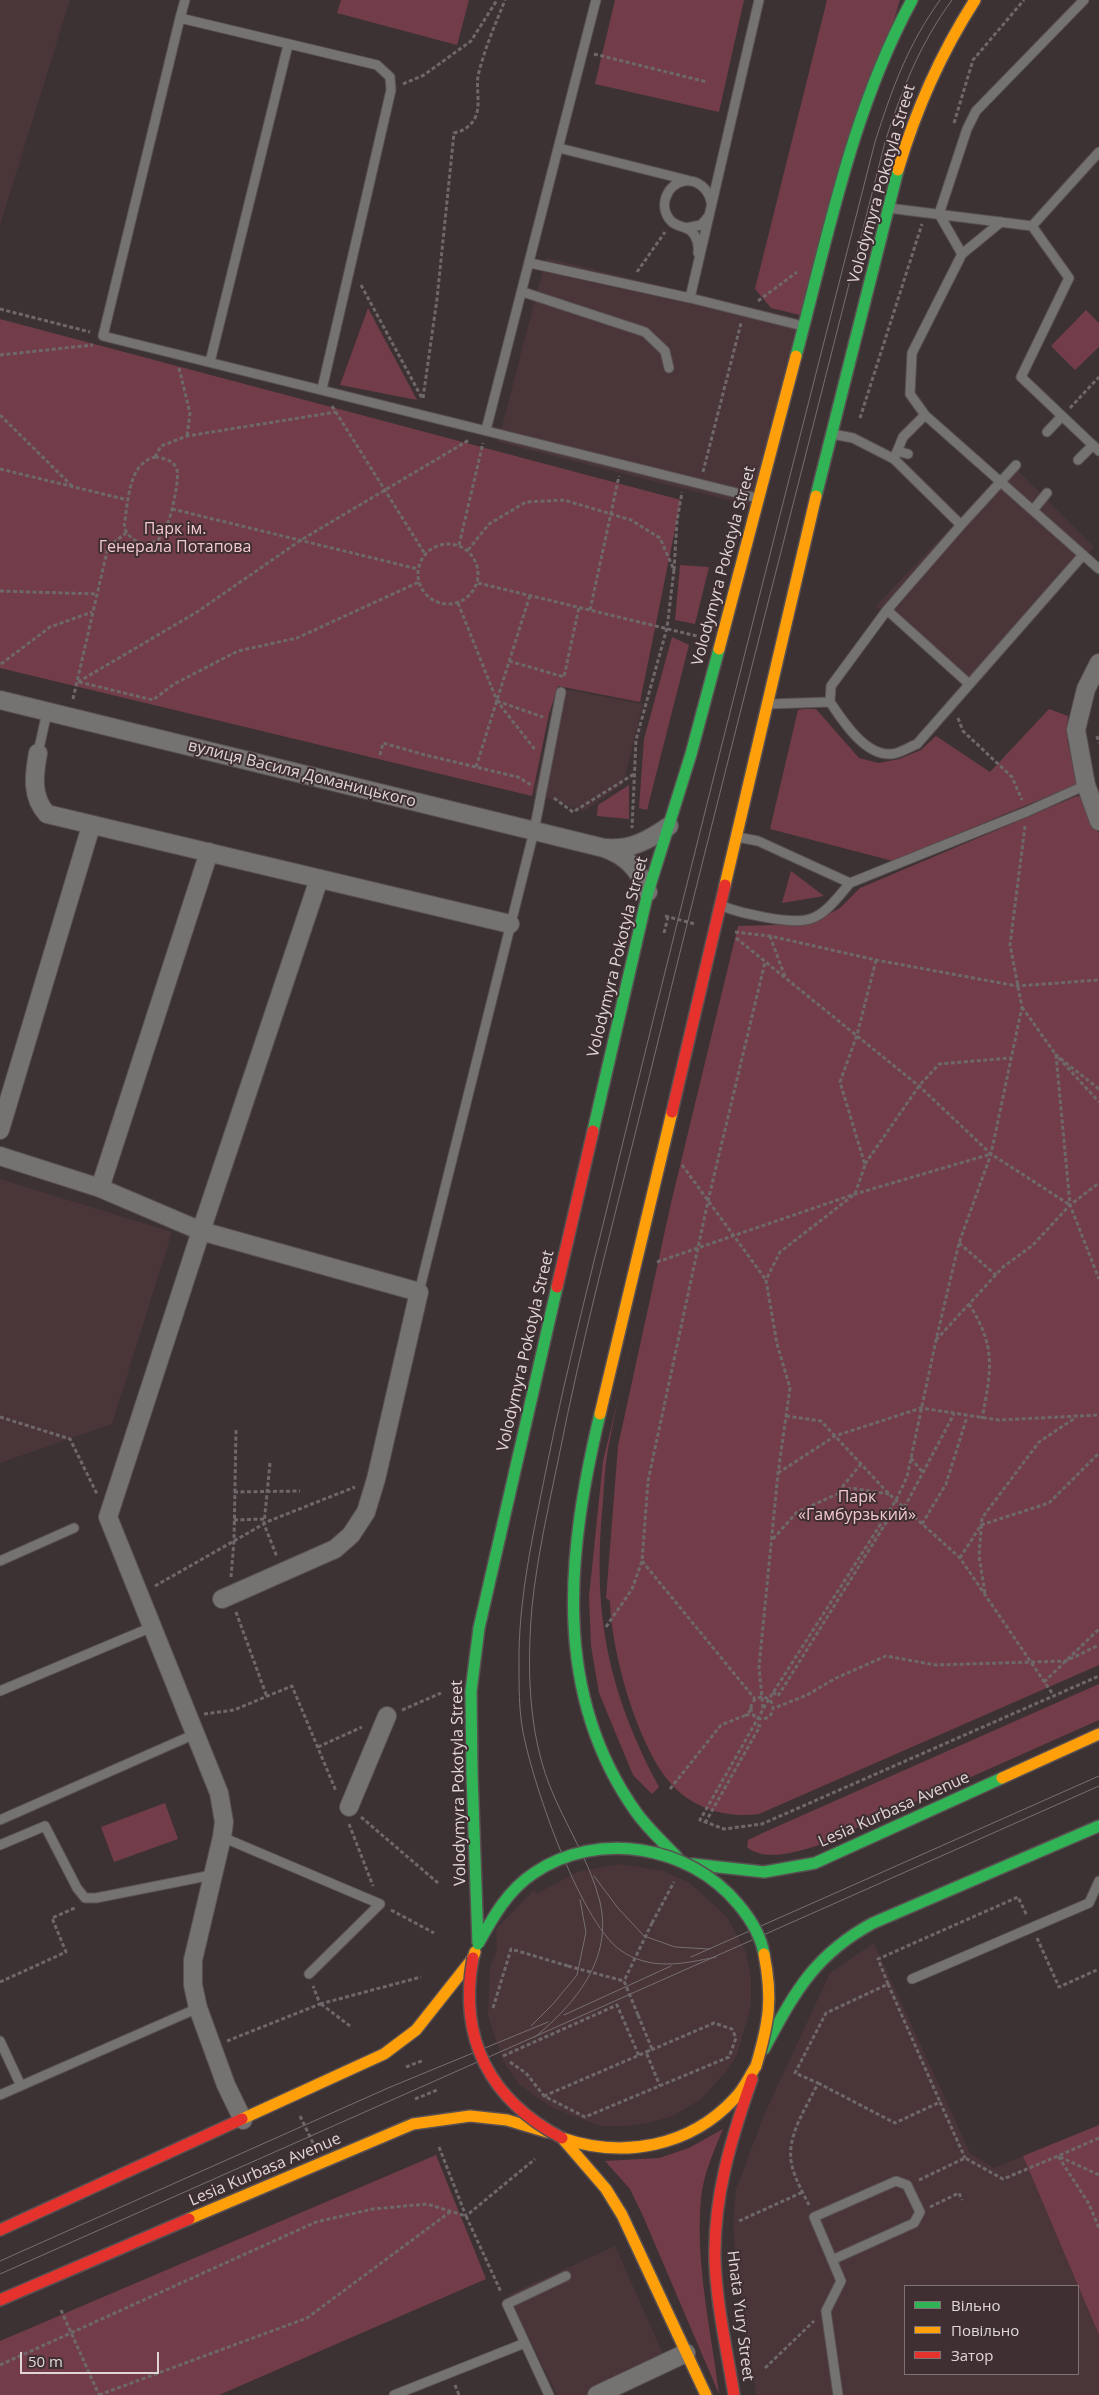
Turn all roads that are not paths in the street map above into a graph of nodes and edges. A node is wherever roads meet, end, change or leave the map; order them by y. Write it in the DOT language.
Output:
graph roads {
  1 [pos="185,0"];
  2 [pos="596,0"];
  3 [pos="759,0"];
  4 [pos="912,0"];
  5 [pos="975,0"];
  6 [pos="1084,0"];
  7 [pos="180,18"];
  8 [pos="288,45"];
  9 [pos="559,148"];
  10 [pos="1099,152"];
  11 [pos="695,182"];
  12 [pos="714,187"];
  13 [pos="711,208"];
  14 [pos="888,208"];
  15 [pos="939,214"];
  16 [pos="1001,222"];
  17 [pos="1032,226"];
  18 [pos="686,228"];
  19 [pos="962,254"];
  20 [pos="530,263"];
  21 [pos="698,265"];
  22 [pos="522,292"];
  23 [pos="690,298"];
  24 [pos="805,327"];
  25 [pos="210,362"];
  26 [pos="669,368"];
  27 [pos="322,390"];
  28 [pos="925,415"];
  29 [pos="1062,416"];
  30 [pos="486,430"];
  31 [pos="1047,432"];
  32 [pos="831,433"];
  33 [pos="1096,448"];
  34 [pos="908,454"];
  35 [pos="895,455"];
  36 [pos="1078,460"];
  37 [pos="1016,465"];
  38 [pos="1001,481"];
  39 [pos="1047,493"];
  40 [pos="760,498"];
  41 [pos="1032,510"];
  42 [pos="961,525"];
  43 [pos="1083,555"];
  44 [pos="1099,569"];
  45 [pos="887,610"];
  46 [pos="1099,663"];
  47 [pos="968,683"];
  48 [pos="561,692"];
  49 [pos="0,700"];
  50 [pos="830,702"];
  51 [pos="766,705"];
  52 [pos="47,712"];
  53 [pos="38,753"];
  54 [pos="1086,785"];
  55 [pos="1099,821"];
  56 [pos="91,826"];
  57 [pos="668,826"];
  58 [pos="534,831"];
  59 [pos="736,836"];
  60 [pos="604,848"];
  61 [pos="209,852"];
  62 [pos="319,879"];
  63 [pos="850,883"];
  64 [pos="648,892"];
  65 [pos="720,906"];
  66 [pos="510,924"];
  67 [pos="0,1130"];
  68 [pos="0,1156"];
  69 [pos="100,1188"];
  70 [pos="201,1232"];
  71 [pos="419,1292"];
  72 [pos="74,1528"];
  73 [pos="0,1562"];
  74 [pos="226,1597"];
  75 [pos="152,1627"];
  76 [pos="0,1691"];
  77 [pos="387,1716"];
  78 [pos="195,1734"];
  79 [pos="1099,1734"];
  80 [pos="348,1812"];
  81 [pos="0,1820"];
  82 [pos="1099,1827"];
  83 [pos="222,1837"];
  84 [pos="0,1845"];
  85 [pos="677,1857"];
  86 [pos="692,1864"];
  87 [pos="212,1875"];
  88 [pos="1099,1881"];
  89 [pos="478,1944"];
  90 [pos="473,1958"];
  91 [pos="309,1974"];
  92 [pos="912,1979"];
  93 [pos="198,2008"];
  94 [pos="0,2041"];
  95 [pos="764,2049"];
  96 [pos="756,2066"];
  97 [pos="21,2086"];
  98 [pos="0,2095"];
  99 [pos="243,2120"];
  100 [pos="550,2133"];
  101 [pos="562,2138"];
  102 [pos="0,2230"];
  103 [pos="832,2260"];
  104 [pos="566,2276"];
  105 [pos="0,2300"];
  106 [pos="525,2344"];
  107 [pos="686,2353"];
  108 [pos="394,2395"];
  109 [pos="548,2395"];
  110 [pos="597,2395"];
  111 [pos="706,2395"];
  112 [pos="734,2395"];
  113 [pos="838,2395"];
  1 -- 7 [label="lane"];
  2 -- 9 [label="lane"];
  3 -- 12 [label="lane"];
  4 -- 24 [label="street, Volodymyra Pokotyla Street"];
  5 -- 14 [label="street, Volodymyra Pokotyla Street"];
  6 -- 15 [label="lane"];
  7 -- 8 [label="lane"];
  7 -- 25 [label="lane"];
  8 -- 25 [label="lane"];
  8 -- 27 [label="lane"];
  9 -- 11 [label="lane"];
  9 -- 20 [label="lane"];
  10 -- 17 [label="lane"];
  11 -- 12 [label="lane"];
  11 -- 13 [label="lane"];
  11 -- 18 [label="lane"];
  12 -- 13 [label="lane"];
  13 -- 18 [label="lane"];
  13 -- 21 [label="lane"];
  14 -- 15 [label="lane"];
  14 -- 32 [label="street, Volodymyra Pokotyla Street"];
  15 -- 16 [label="lane"];
  15 -- 19 [label="lane"];
  16 -- 17 [label="lane"];
  16 -- 19 [label="lane"];
  17 -- 29 [label="lane"];
  18 -- 21 [label="lane"];
  19 -- 28 [label="lane"];
  20 -- 22 [label="lane"];
  20 -- 23 [label="lane"];
  21 -- 23 [label="lane"];
  22 -- 26 [label="lane"];
  22 -- 30 [label="lane"];
  23 -- 24 [label="lane"];
  24 -- 40 [label="street, Volodymyra Pokotyla Street"];
  25 -- 27 [label="lane"];
  27 -- 30 [label="lane"];
  28 -- 35 [label="lane"];
  28 -- 38 [label="lane"];
  29 -- 31 [label="lane"];
  29 -- 33 [label="lane"];
  30 -- 40 [label="lane"];
  32 -- 35 [label="lane"];
  32 -- 51 [label="street, Volodymyra Pokotyla Street"];
  33 -- 36 [label="lane"];
  34 -- 35 [label="lane"];
  35 -- 42 [label="lane"];
  37 -- 38 [label="lane"];
  38 -- 41 [label="lane"];
  38 -- 42 [label="lane"];
  39 -- 41 [label="lane"];
  40 -- 57 [label="street, Volodymyra Pokotyla Street"];
  41 -- 43 [label="lane"];
  42 -- 45 [label="lane"];
  43 -- 44 [label="lane"];
  43 -- 47 [label="lane"];
  45 -- 47 [label="lane"];
  45 -- 50 [label="lane"];
  46 -- 54 [label="street"];
  47 -- 50 [label="lane"];
  48 -- 58 [label="lane"];
  49 -- 52 [label="street, вулиця Василя Доманицького"];
  50 -- 51 [label="lane"];
  51 -- 59 [label="street, Volodymyra Pokotyla Street"];
  52 -- 53 [label="lane"];
  52 -- 58 [label="street, вулиця Василя Доманицького"];
  53 -- 56 [label="street"];
  54 -- 55 [label="street"];
  54 -- 63 [label="lane"];
  56 -- 61 [label="street"];
  56 -- 67 [label="street"];
  57 -- 60 [label="street, вулиця Василя Доманицького"];
  57 -- 64 [label="street, Volodymyra Pokotyla Street"];
  58 -- 60 [label="street, вулиця Василя Доманицького"];
  58 -- 66 [label="lane"];
  59 -- 63 [label="lane"];
  59 -- 65 [label="street, Volodymyra Pokotyla Street"];
  60 -- 64 [label="street, вулиця Василя Доманицького"];
  61 -- 62 [label="street"];
  61 -- 69 [label="street"];
  62 -- 66 [label="street"];
  62 -- 70 [label="street"];
  63 -- 65 [label="lane"];
  64 -- 89 [label="street, Volodymyra Pokotyla Street, bridge"];
  65 -- 85 [label="street, Volodymyra Pokotyla Street"];
  66 -- 71 [label="lane"];
  68 -- 69 [label="street"];
  69 -- 70 [label="street"];
  70 -- 71 [label="street"];
  70 -- 75 [label="street"];
  71 -- 74 [label="street"];
  72 -- 73 [label="lane"];
  75 -- 76 [label="lane"];
  75 -- 78 [label="street"];
  77 -- 80 [label="street"];
  78 -- 81 [label="lane"];
  78 -- 83 [label="street"];
  79 -- 86 [label="street, Lesia Kurbasa Avenue"];
  82 -- 95 [label="street"];
  83 -- 87 [label="street"];
  83 -- 91 [label="lane"];
  84 -- 87 [label="lane"];
  85 -- 86 [label="street, bridge"];
  85 -- 89 [label="street, bridge"];
  86 -- 95 [label="street, bridge"];
  87 -- 93 [label="street"];
  88 -- 92 [label="lane"];
  89 -- 90 [label="street, bridge"];
  90 -- 99 [label="street"];
  90 -- 100 [label="street, bridge"];
  93 -- 97 [label="lane"];
  93 -- 99 [label="street"];
  94 -- 97 [label="lane"];
  95 -- 96 [label="street, bridge"];
  96 -- 101 [label="street"];
  96 -- 112 [label="street, Hnata Yury Street"];
  97 -- 98 [label="lane"];
  99 -- 102 [label="street"];
  100 -- 101 [label="street, bridge"];
  100 -- 105 [label="street, Lesia Kurbasa Avenue"];
  101 -- 107 [label="street"];
  103 -- 103 [label="lane"];
  103 -- 113 [label="lane"];
  104 -- 106 [label="lane"];
  106 -- 108 [label="lane"];
  106 -- 109 [label="lane"];
  107 -- 110 [label="street"];
  107 -- 111 [label="street"];
}
